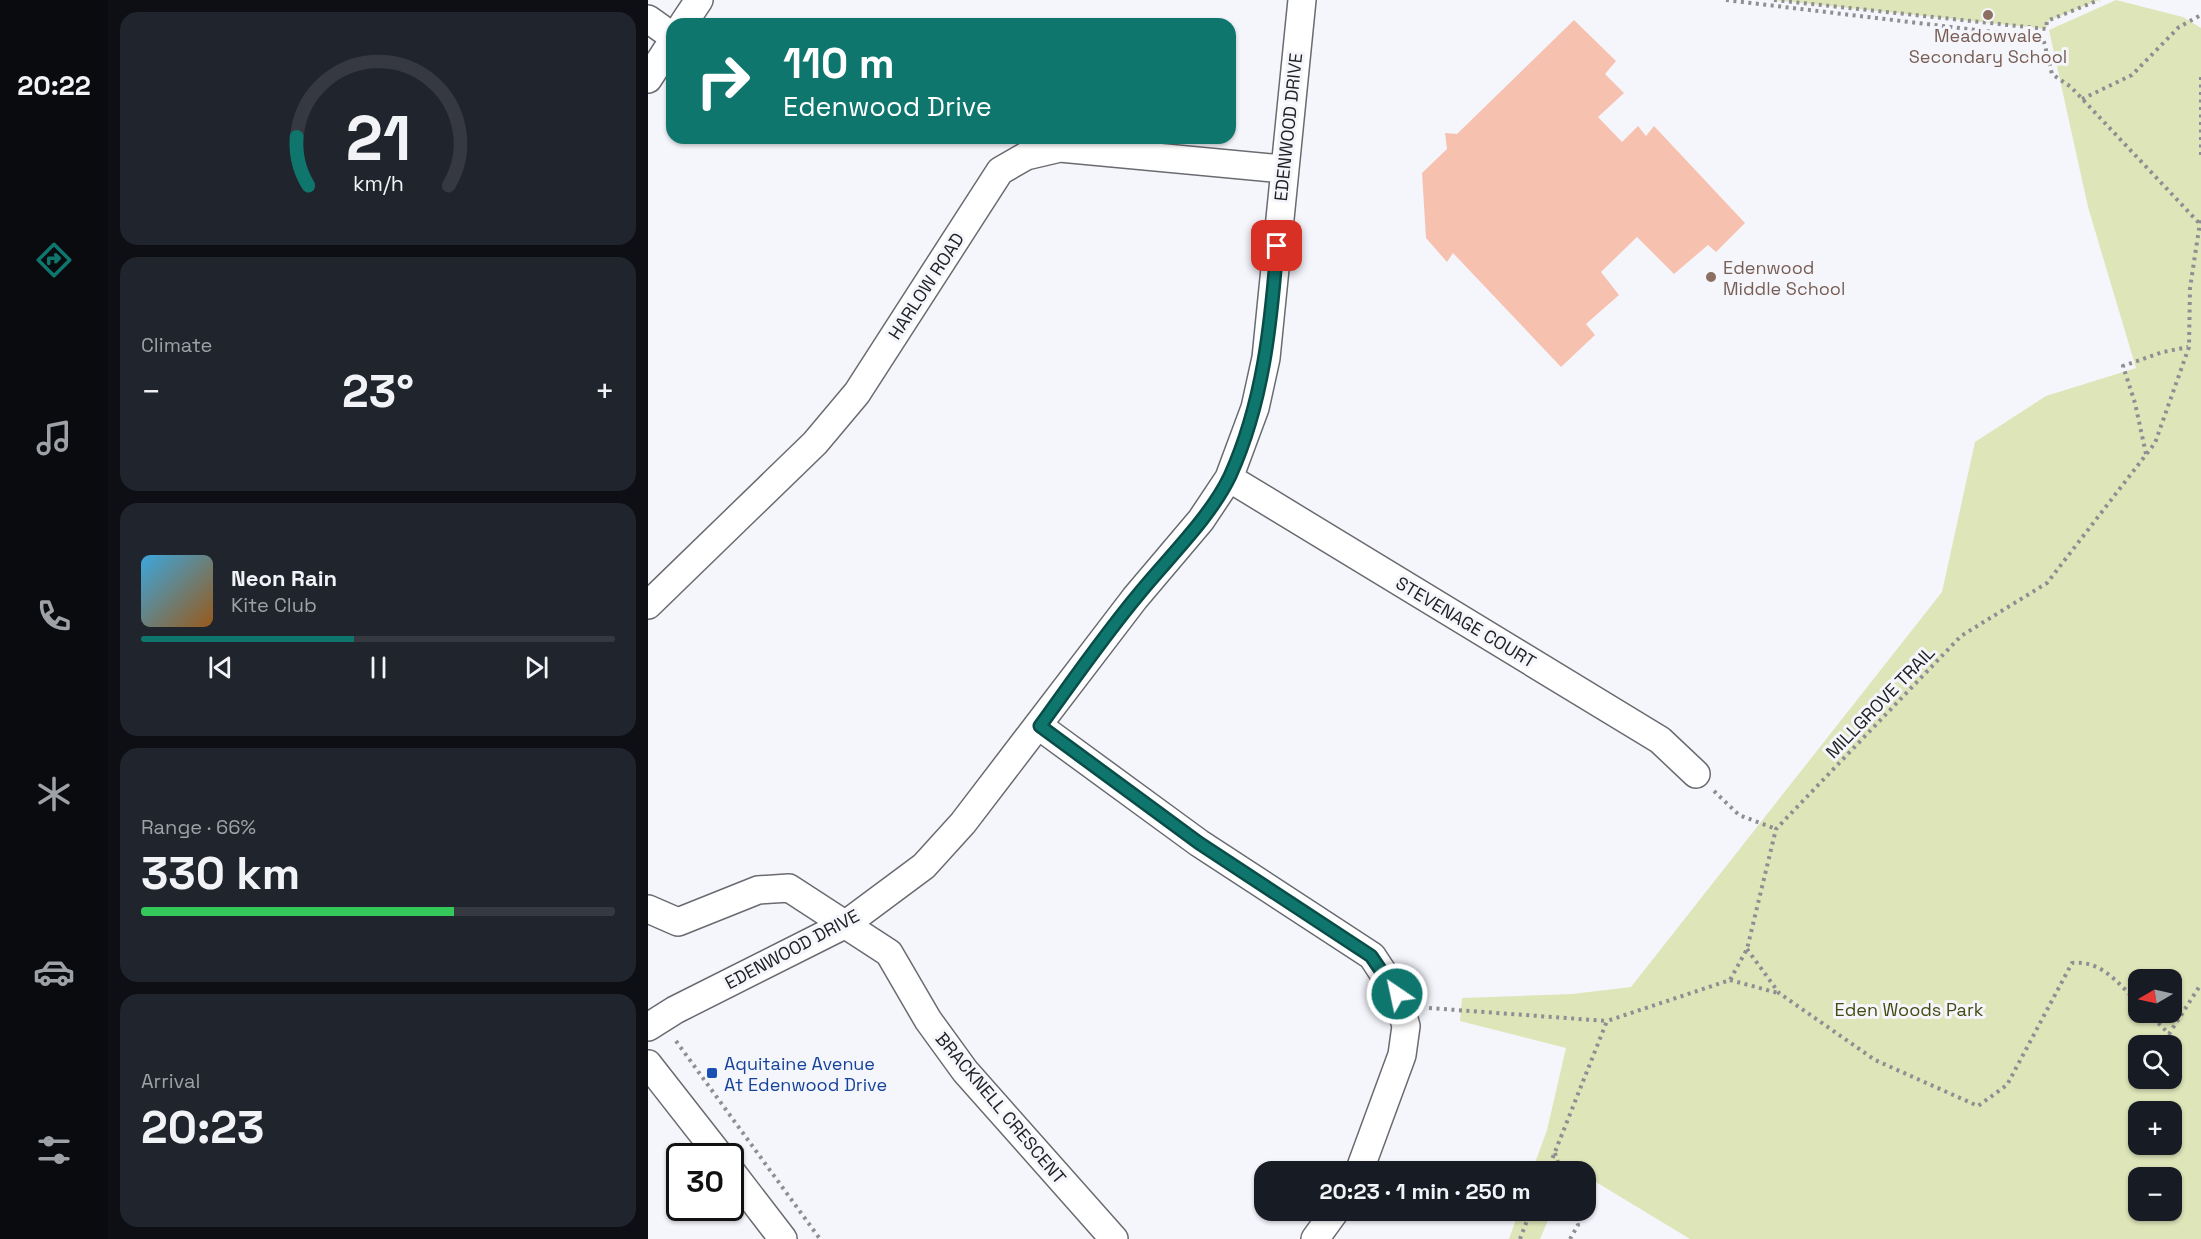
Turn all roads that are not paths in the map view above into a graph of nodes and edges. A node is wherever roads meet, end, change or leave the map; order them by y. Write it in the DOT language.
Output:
graph roads {
  1 [pos="699,0"];
  2 [pos="1302,0"];
  3 [pos="687,18"];
  4 [pos="648,19"];
  5 [pos="666,32"];
  6 [pos="666,51"];
  7 [pos="648,79"];
  8 [pos="1283,169"];
  9 [pos="1229,478"];
  10 [pos="648,605"];
  11 [pos="1040,726"];
  12 [pos="1696,774"];
  13 [pos="648,909"];
  14 [pos="846,924"];
  15 [pos="654,1023"];
  16 [pos="648,1064"];
  17 [pos="710,1143"];
  18 [pos="1363,1161"];
  19 [pos="744,1188"];
  20 [pos="1328,1221"];
  21 [pos="783,1239"];
  22 [pos="1114,1239"];
  23 [pos="1315,1239"];
  1 -- 3 [label="street"];
  2 -- 8 [label="street, EDENWOOD DRIVE"];
  4 -- 5 [label="street"];
  6 -- 7 [label="street"];
  8 -- 9 [label="street, EDENWOOD DRIVE"];
  8 -- 10 [label="street, HARLOW ROAD"];
  9 -- 11 [label="street, EDENWOOD DRIVE"];
  9 -- 12 [label="street, STEVENAGE COURT"];
  11 -- 14 [label="street, EDENWOOD DRIVE"];
  11 -- 18 [label="street"];
  13 -- 14 [label="street, BRACKNELL CRESCENT"];
  14 -- 15 [label="street, EDENWOOD DRIVE"];
  14 -- 22 [label="street, BRACKNELL CRESCENT"];
  16 -- 17 [label="street"];
  19 -- 21 [label="street"];
  20 -- 23 [label="street"];
}
